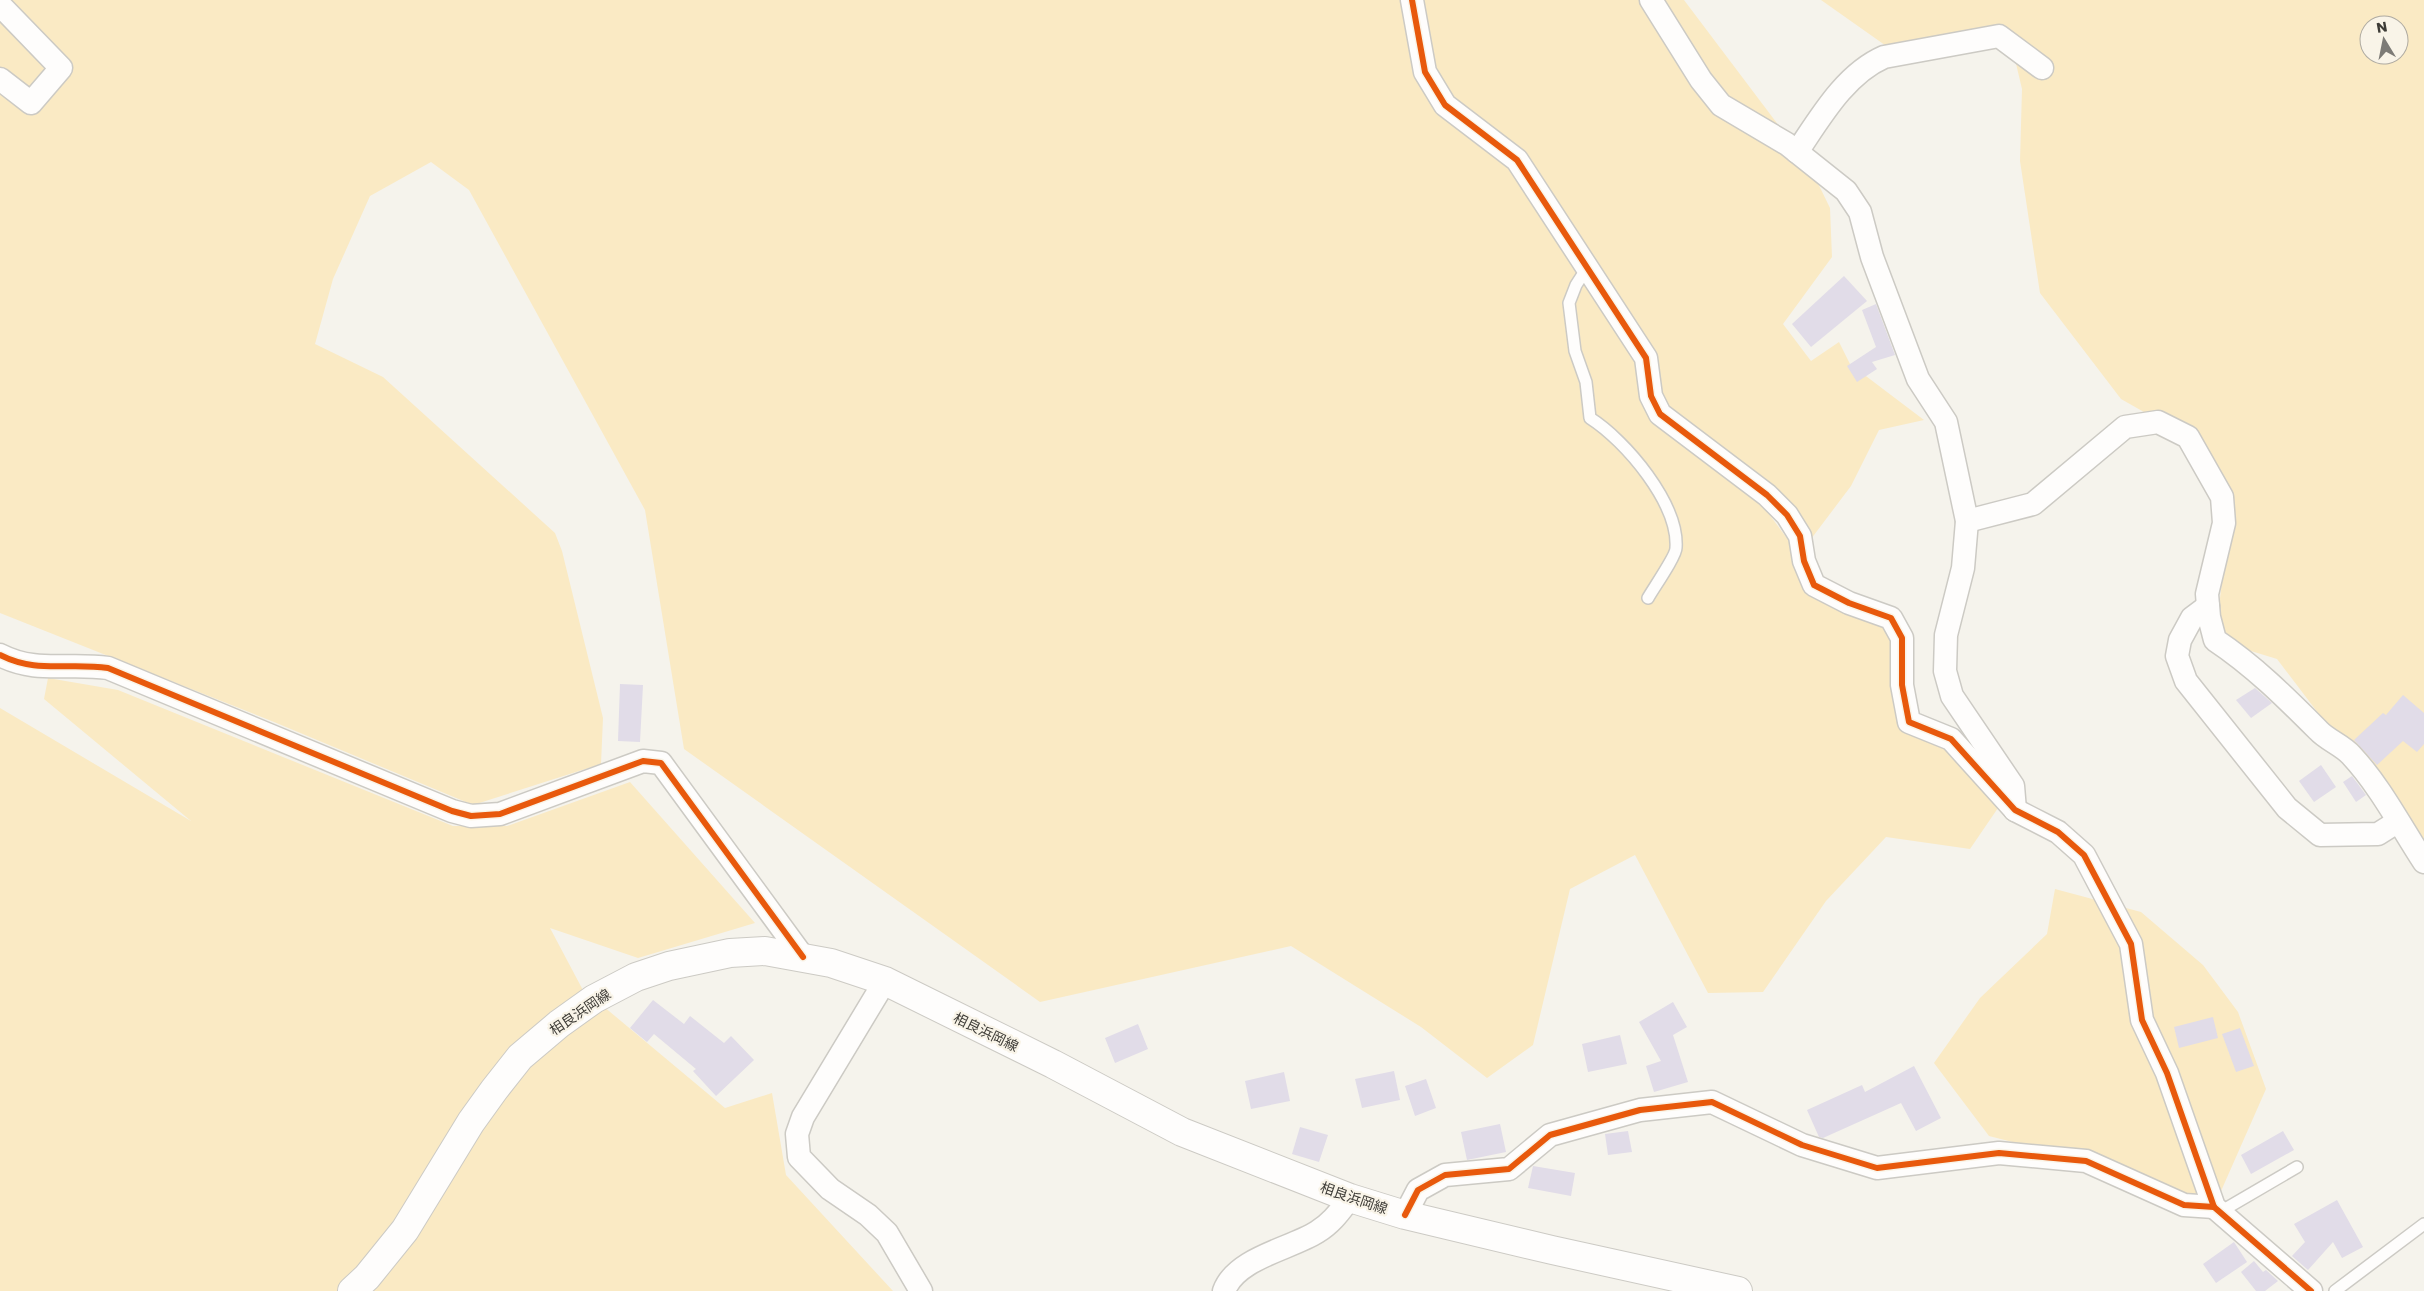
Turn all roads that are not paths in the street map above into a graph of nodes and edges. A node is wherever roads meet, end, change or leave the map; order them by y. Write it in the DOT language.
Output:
graph roads {
  1 [pos="1412,0"];
  2 [pos="1651,0"];
  3 [pos="0,5"];
  4 [pos="2042,68"];
  5 [pos="0,79"];
  6 [pos="1797,152"];
  7 [pos="1587,268"];
  8 [pos="1967,521"];
  9 [pos="1648,598"];
  10 [pos="2208,606"];
  11 [pos="0,655"];
  12 [pos="2015,810"];
  13 [pos="2397,822"];
  14 [pos="2424,862"];
  15 [pos="804,958"];
  16 [pos="885,982"];
  17 [pos="2297,1167"];
  18 [pos="1350,1198"];
  19 [pos="2217,1209"];
  20 [pos="1405,1215"];
  21 [pos="2424,1224"];
  22 [pos="352,1291"];
  23 [pos="921,1291"];
  24 [pos="1224,1291"];
  25 [pos="1738,1291"];
  26 [pos="2311,1291"];
  27 [pos="2335,1291"];
  1 -- 7 [label="street"];
  2 -- 6 [label="street"];
  3 -- 5 [label="street"];
  4 -- 6 [label="street"];
  6 -- 8 [label="street"];
  7 -- 9 [label="lane"];
  7 -- 12 [label="street"];
  8 -- 10 [label="street"];
  8 -- 12 [label="street"];
  10 -- 13 [label="street"];
  10 -- 13 [label="street"];
  11 -- 15 [label="street"];
  12 -- 19 [label="street"];
  13 -- 14 [label="street"];
  15 -- 16 [label="main road, 相良浜岡線"];
  15 -- 22 [label="main road, 相良浜岡線"];
  16 -- 18 [label="main road, 相良浜岡線"];
  16 -- 23 [label="street"];
  17 -- 19 [label="lane"];
  18 -- 20 [label="main road, 相良浜岡線"];
  18 -- 24 [label="street"];
  19 -- 20 [label="street"];
  19 -- 26 [label="street"];
  20 -- 25 [label="main road, 相良浜岡線"];
  21 -- 27 [label="lane"];
}
